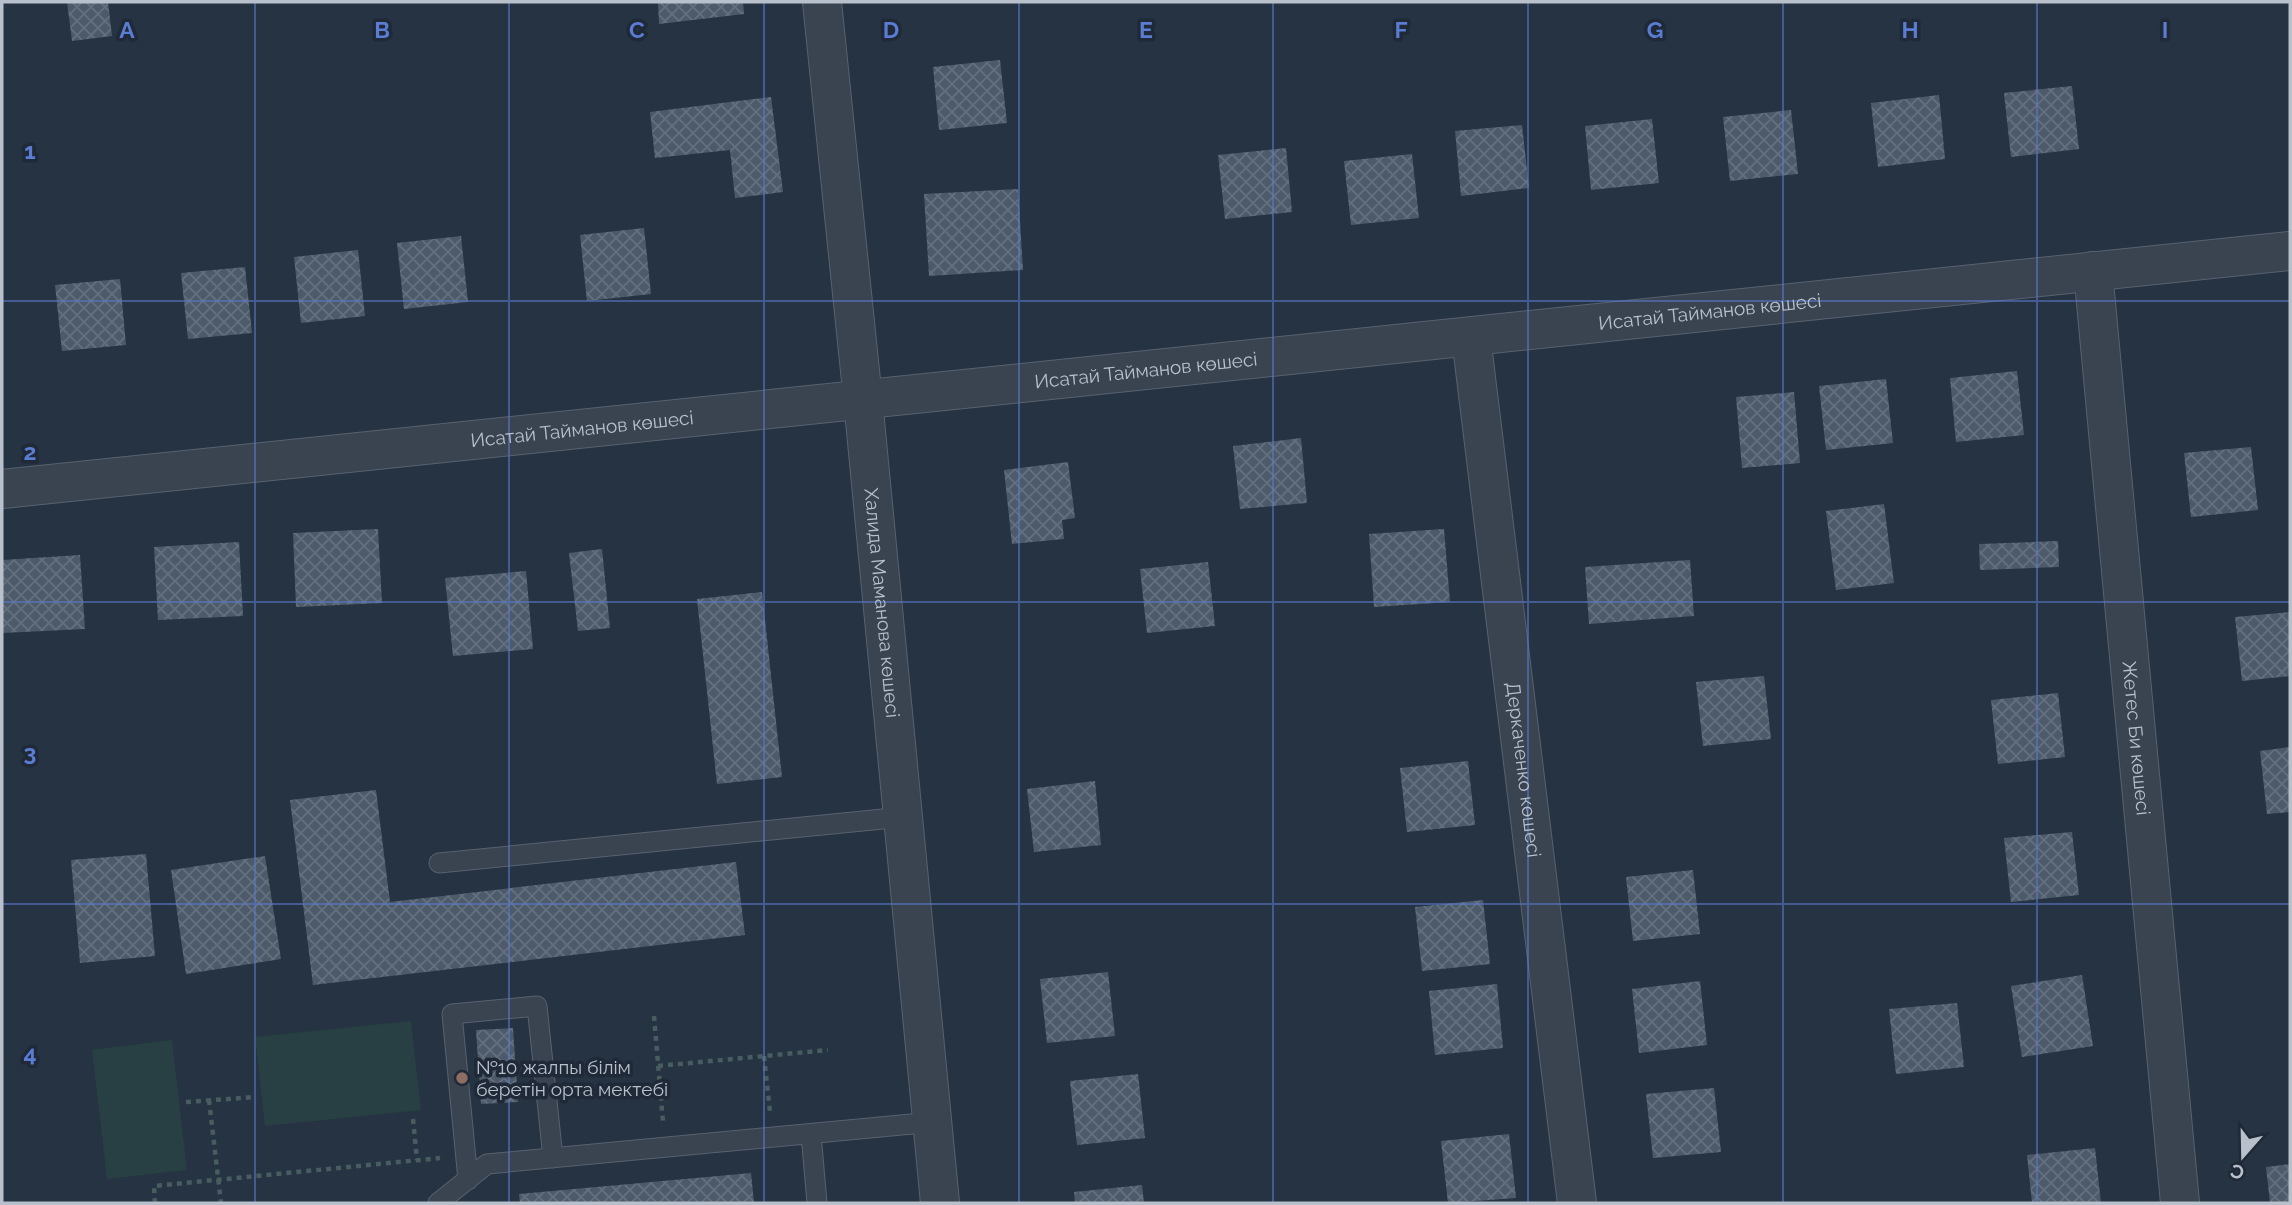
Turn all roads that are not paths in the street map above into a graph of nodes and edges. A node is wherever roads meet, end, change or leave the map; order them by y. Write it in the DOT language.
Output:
graph roads {
  1 [pos="822,2"];
  2 [pos="2290,251"];
  3 [pos="2093,271"];
  4 [pos="1471,337"];
  5 [pos="863,400"];
  6 [pos="2,489"];
  7 [pos="903,817"];
  8 [pos="439,863"];
  9 [pos="933,1122"];
  10 [pos="811,1134"];
  11 [pos="553,1158"];
  12 [pos="468,1180"];
  13 [pos="438,1203"];
  14 [pos="817,1203"];
  15 [pos="940,1203"];
  16 [pos="1577,1203"];
  17 [pos="2180,1203"];
  1 -- 5 [label="street, Халида Маманова көшесі"];
  2 -- 3 [label="street, Исатай Тайманов көшесі"];
  3 -- 4 [label="street, Исатай Тайманов көшесі"];
  3 -- 17 [label="street, Жетес Би көшесі"];
  4 -- 5 [label="street, Исатай Тайманов көшесі"];
  4 -- 16 [label="street, Деркаченко көшесі"];
  5 -- 6 [label="street, Исатай Тайманов көшесі"];
  5 -- 7 [label="street, Халида Маманова көшесі"];
  7 -- 8 [label="lane"];
  7 -- 9 [label="street, Халида Маманова көшесі"];
  9 -- 10 [label="lane"];
  9 -- 15 [label="street, Халида Маманова көшесі"];
  10 -- 11 [label="lane"];
  10 -- 14 [label="lane"];
  11 -- 12 [label="lane"];
  11 -- 12 [label="lane"];
  12 -- 13 [label="lane"];
}
